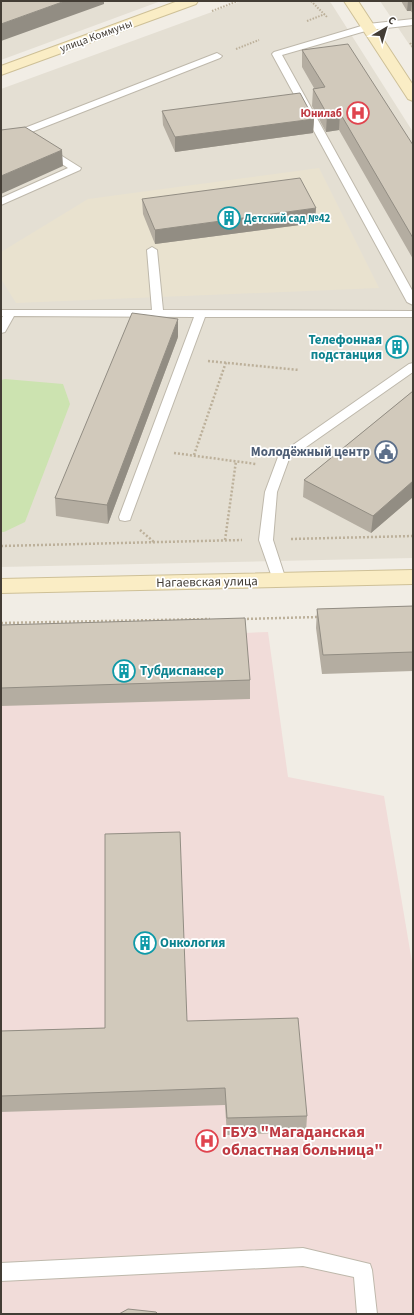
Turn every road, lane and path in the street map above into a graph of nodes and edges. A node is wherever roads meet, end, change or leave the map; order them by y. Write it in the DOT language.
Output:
graph roads {
  1 [pos="191,1"];
  2 [pos="351,1"];
  3 [pos="413,22"];
  4 [pos="368,27"];
  5 [pos="217,56"];
  6 [pos="1,71"];
  7 [pos="413,96"];
  8 [pos="1,202"];
  9 [pos="152,250"];
  10 [pos="413,302"];
  11 [pos="5,313"];
  12 [pos="158,313"];
  13 [pos="413,314"];
  14 [pos="200,315"];
  15 [pos="1,330"];
  16 [pos="184,358"];
  17 [pos="226,362"];
  18 [pos="413,367"];
  19 [pos="299,370"];
  20 [pos="150,449"];
  21 [pos="194,455"];
  22 [pos="236,461"];
  23 [pos="280,467"];
  24 [pos="125,517"];
  25 [pos="413,536"];
  26 [pos="225,540"];
  27 [pos="266,540"];
  28 [pos="1,546"];
  29 [pos="413,577"];
  30 [pos="279,580"];
  31 [pos="1,586"];
  32 [pos="323,617"];
  33 [pos="214,619"];
  34 [pos="238,619"];
  35 [pos="1,623"];
  36 [pos="1,1272"];
  37 [pos="367,1314"];
  1 -- 6 [label="street, улица Коммуны"];
  2 -- 4 [label="street"];
  3 -- 4 [label="lane"];
  4 -- 7 [label="street"];
  4 -- 10 [label="lane"];
  5 -- 8 [label="lane"];
  9 -- 12 [label="lane"];
  11 -- 12 [label="lane"];
  11 -- 15 [label="lane"];
  12 -- 14 [label="lane"];
  13 -- 14 [label="lane"];
  14 -- 16 [label="lane"];
  16 -- 17 [label="path"];
  16 -- 20 [label="lane"];
  17 -- 19 [label="path"];
  17 -- 21 [label="path"];
  18 -- 23 [label="lane"];
  20 -- 21 [label="path"];
  20 -- 24 [label="lane"];
  21 -- 22 [label="path"];
  22 -- 23 [label="path"];
  22 -- 26 [label="path"];
  23 -- 27 [label="lane"];
  25 -- 27 [label="path"];
  26 -- 27 [label="path"];
  26 -- 28 [label="path"];
  27 -- 30 [label="lane"];
  29 -- 30 [label="street, Нагаевская улица"];
  30 -- 31 [label="street, Нагаевская улица"];
  32 -- 34 [label="path"];
  33 -- 35 [label="path"];
  36 -- 37 [label="lane"];
}
